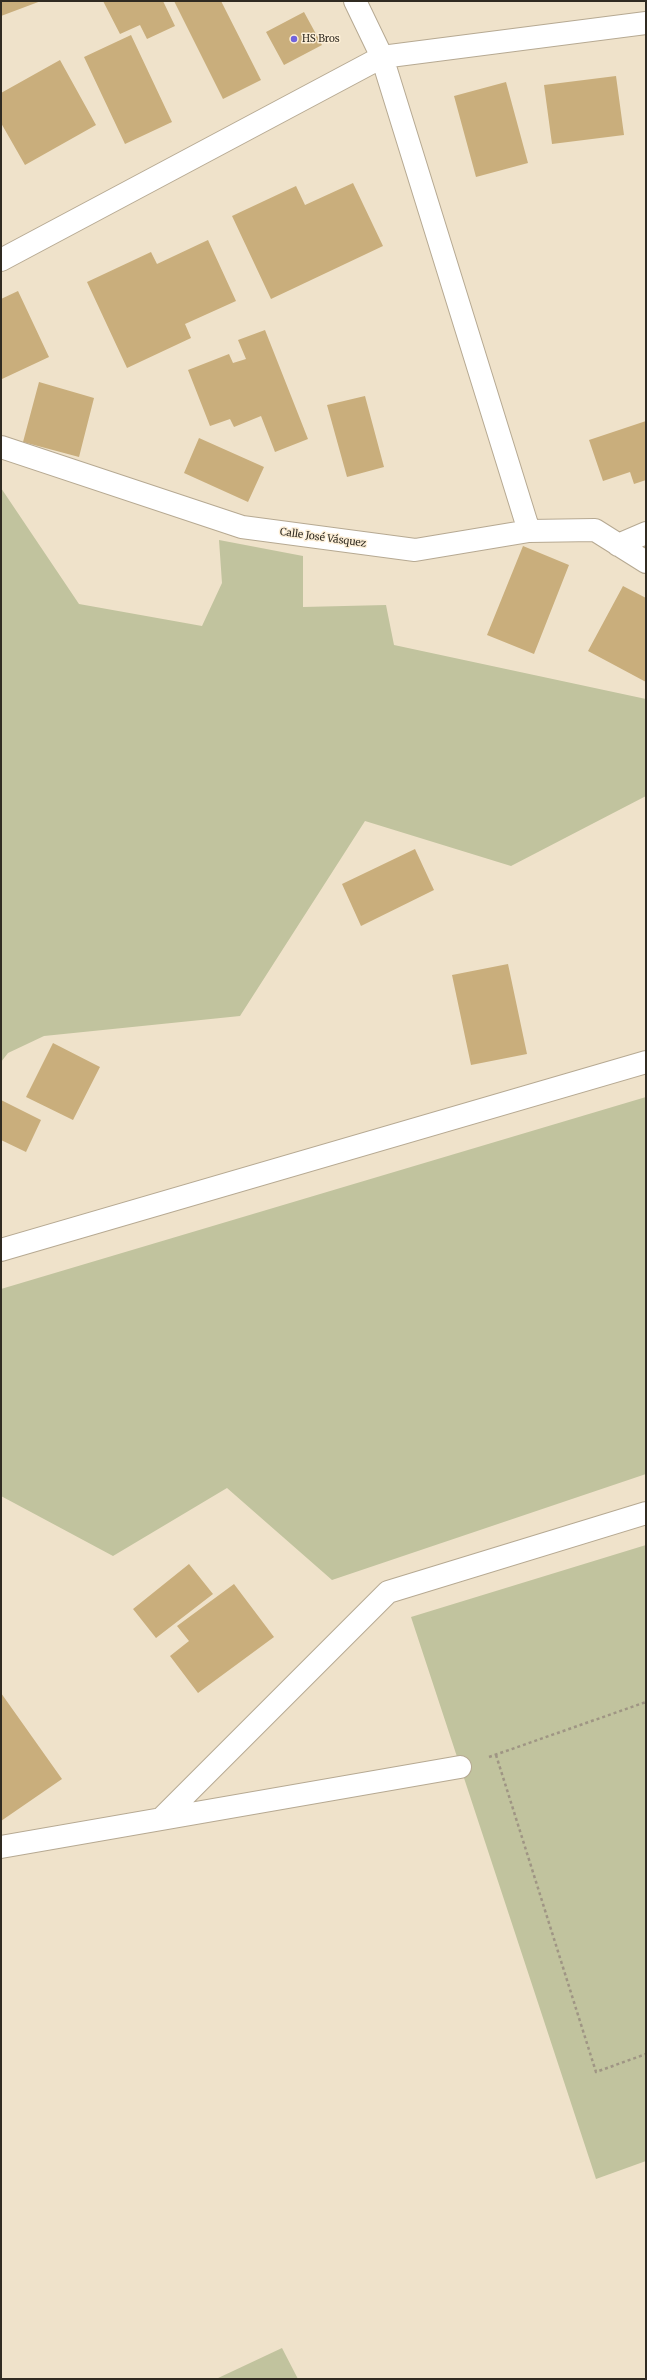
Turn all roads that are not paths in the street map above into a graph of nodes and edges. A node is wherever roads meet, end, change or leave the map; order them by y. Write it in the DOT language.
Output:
graph roads {
  1 [pos="355,1"];
  2 [pos="646,23"];
  3 [pos="382,57"];
  4 [pos="1,260"];
  5 [pos="1,447"];
  6 [pos="528,531"];
  7 [pos="646,532"];
  8 [pos="618,545"];
  9 [pos="646,562"];
  10 [pos="646,1062"];
  11 [pos="1,1250"];
  12 [pos="646,1513"];
  13 [pos="460,1767"];
  14 [pos="162,1818"];
  15 [pos="1,1847"];
  1 -- 3 [label="street"];
  2 -- 3 [label="street"];
  3 -- 4 [label="street"];
  3 -- 6 [label="street"];
  5 -- 6 [label="street, Calle José Vásquez"];
  6 -- 8 [label="street, Calle José Vásquez"];
  7 -- 8 [label="street"];
  8 -- 9 [label="street, Calle José Vásquez"];
  10 -- 11 [label="street"];
  12 -- 14 [label="street"];
  13 -- 14 [label="street"];
  14 -- 15 [label="street"];
}
